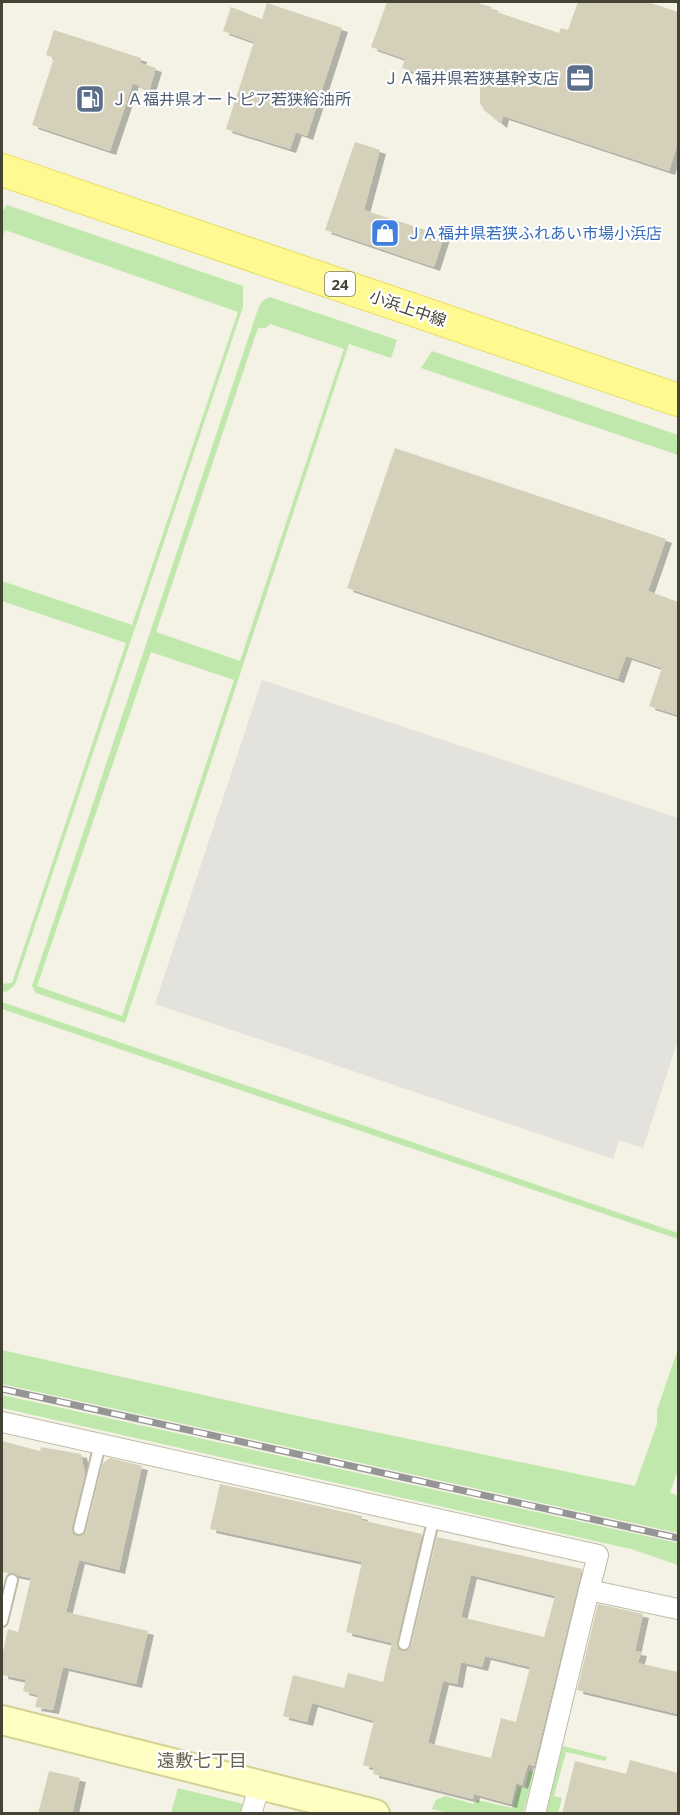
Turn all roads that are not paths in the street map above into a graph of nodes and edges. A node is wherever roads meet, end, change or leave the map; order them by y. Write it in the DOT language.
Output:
graph roads {
  1 [pos="2,170"];
  2 [pos="678,400"];
  3 [pos="2,1422"];
  4 [pos="100,1444"];
  5 [pos="434,1517"];
  6 [pos="80,1528"];
  7 [pos="12,1580"];
  8 [pos="589,1590"];
  9 [pos="678,1609"];
  10 [pos="2,1621"];
  11 [pos="404,1644"];
  12 [pos="2,1720"];
  13 [pos="260,1785"];
  14 [pos="251,1814"];
  15 [pos="375,1814"];
  16 [pos="535,1814"];
  1 -- 2 [label="main road, 小浜上中線 / 24"];
  3 -- 4 [label="street"];
  4 -- 5 [label="street"];
  4 -- 6 [label="lane"];
  5 -- 8 [label="street"];
  5 -- 11 [label="lane"];
  7 -- 10 [label="lane"];
  8 -- 9 [label="street"];
  8 -- 16 [label="street"];
  12 -- 13 [label="street"];
  13 -- 14 [label="street"];
  13 -- 15 [label="street"];
}
